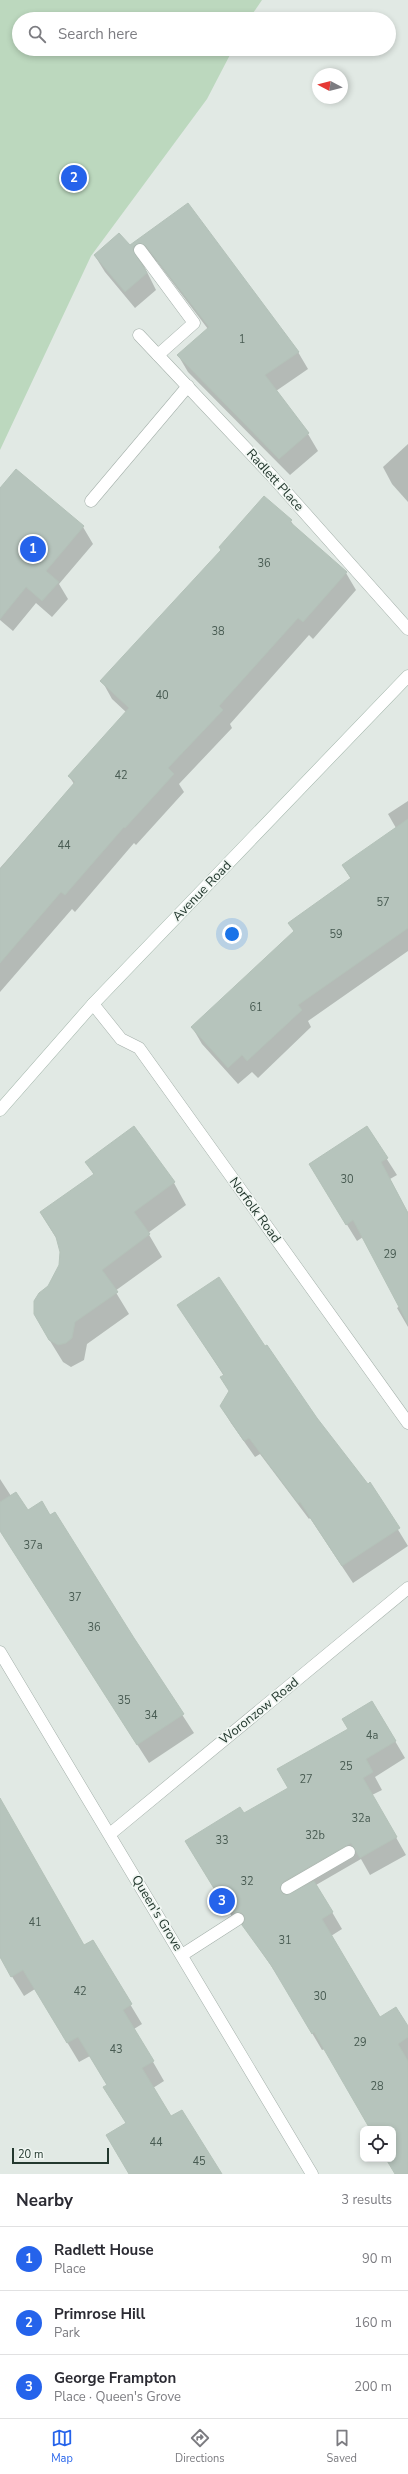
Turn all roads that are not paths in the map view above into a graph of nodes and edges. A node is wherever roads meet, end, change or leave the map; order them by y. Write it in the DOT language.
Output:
graph roads {
  1 [pos="140,250"];
  2 [pos="139,335"];
  3 [pos="158,355"];
  4 [pos="188,386"];
  5 [pos="91,501"];
  6 [pos="408,629"];
  7 [pos="408,676"];
  8 [pos="93,1004"];
  9 [pos="0,1110"];
  10 [pos="408,1423"];
  11 [pos="408,1588"];
  12 [pos="0,1652"];
  13 [pos="110,1834"];
  14 [pos="349,1852"];
  15 [pos="287,1888"];
  16 [pos="238,1919"];
  17 [pos="182,1955"];
  18 [pos="312,2174"];
  1 -- 3 [label="street"];
  2 -- 3 [label="street, Radlett Place"];
  3 -- 4 [label="street, Radlett Place"];
  4 -- 5 [label="street"];
  4 -- 6 [label="street, Radlett Place"];
  7 -- 8 [label="street, Avenue Road"];
  8 -- 9 [label="street, Avenue Road"];
  8 -- 10 [label="street, Norfolk Road"];
  11 -- 13 [label="street, Woronzow Road"];
  12 -- 13 [label="street, Queen's Grove"];
  13 -- 17 [label="street, Queen's Grove"];
  14 -- 15 [label="street"];
  16 -- 17 [label="street"];
  17 -- 18 [label="street, Queen's Grove"];
}
